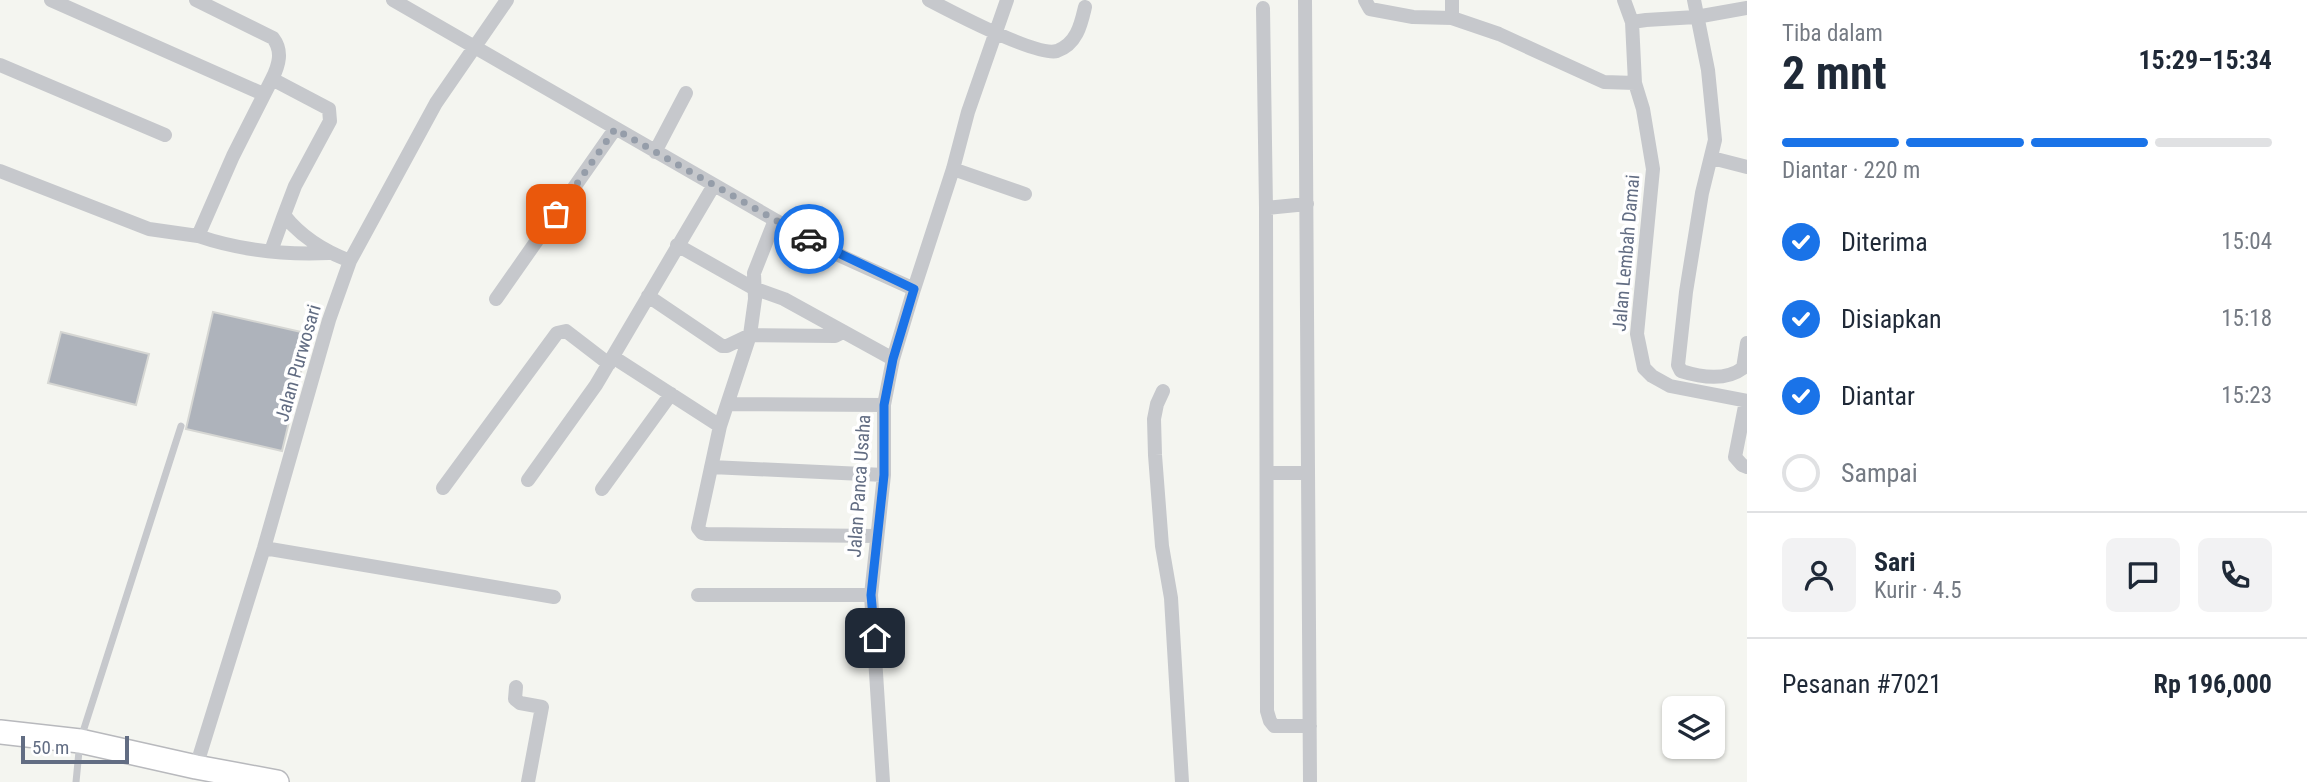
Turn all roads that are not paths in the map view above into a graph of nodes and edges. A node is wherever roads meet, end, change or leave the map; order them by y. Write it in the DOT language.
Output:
graph roads {
  1 [pos="51,0"];
  2 [pos="196,0"];
  3 [pos="393,0"];
  4 [pos="507,0"];
  5 [pos="929,0"];
  6 [pos="1007,0"];
  7 [pos="1305,0"];
  8 [pos="1364,0"];
  9 [pos="1452,0"];
  10 [pos="1624,0"];
  11 [pos="1694,0"];
  12 [pos="1085,7"];
  13 [pos="1263,8"];
  14 [pos="1747,8"];
  15 [pos="1696,17"];
  16 [pos="1452,18"];
  17 [pos="1632,22"];
  18 [pos="997,34"];
  19 [pos="475,46"];
  20 [pos="0,65"];
  21 [pos="272,79"];
  22 [pos="1635,83"];
  23 [pos="685,93"];
  24 [pos="263,94"];
  25 [pos="615,129"];
  26 [pos="165,135"];
  27 [pos="654,152"];
  28 [pos="1712,158"];
  29 [pos="1747,167"];
  30 [pos="953,169"];
  31 [pos="0,171"];
  32 [pos="714,185"];
  33 [pos="1026,194"];
  34 [pos="1307,204"];
  35 [pos="1266,208"];
  36 [pos="284,215"];
  37 [pos="775,220"];
  38 [pos="198,236"];
  39 [pos="677,245"];
  40 [pos="271,251"];
  41 [pos="329,253"];
  42 [pos="350,261"];
  43 [pos="753,288"];
  44 [pos="914,289"];
  45 [pos="648,296"];
  46 [pos="496,299"];
  47 [pos="807,312"];
  48 [pos="843,332"];
  49 [pos="750,335"];
  50 [pos="798,336"];
  51 [pos="1747,344"];
  52 [pos="893,359"];
  53 [pos="611,361"];
  54 [pos="1163,391"];
  55 [pos="671,394"];
  56 [pos="1746,401"];
  57 [pos="728,404"];
  58 [pos="884,405"];
  59 [pos="181,426"];
  60 [pos="720,426"];
  61 [pos="711,467"];
  62 [pos="1747,467"];
  63 [pos="1307,472"];
  64 [pos="1267,473"];
  65 [pos="884,475"];
  66 [pos="528,480"];
  67 [pos="443,488"];
  68 [pos="602,489"];
  69 [pos="876,536"];
  70 [pos="264,548"];
  71 [pos="698,595"];
  72 [pos="871,595"];
  73 [pos="554,597"];
  74 [pos="516,687"];
  75 [pos="1310,726"];
  76 [pos="0,732"];
  77 [pos="80,741"];
  78 [pos="196,767"];
  79 [pos="76,782"];
  80 [pos="277,782"];
  81 [pos="527,782"];
  82 [pos="883,782"];
  83 [pos="1182,782"];
  84 [pos="1310,782"];
  1 -- 24 [label="street"];
  2 -- 21 [label="street"];
  3 -- 19 [label="street"];
  4 -- 19 [label="street, Jalan Purwosari"];
  5 -- 18 [label="street"];
  6 -- 18 [label="street, Jalan Panca Usaha"];
  7 -- 34 [label="street"];
  8 -- 16 [label="street"];
  9 -- 16 [label="street"];
  10 -- 17 [label="street, Jalan Lembah Damai"];
  11 -- 15 [label="street"];
  12 -- 18 [label="street"];
  13 -- 35 [label="street"];
  14 -- 15 [label="street"];
  15 -- 17 [label="street"];
  15 -- 28 [label="street"];
  16 -- 22 [label="street"];
  17 -- 22 [label="street, Jalan Lembah Damai"];
  18 -- 30 [label="street, Jalan Panca Usaha"];
  19 -- 25 [label="street"];
  19 -- 42 [label="street, Jalan Purwosari"];
  20 -- 26 [label="street"];
  21 -- 24 [label="street"];
  21 -- 36 [label="street"];
  22 -- 56 [label="street, Jalan Lembah Damai"];
  23 -- 27 [label="street"];
  24 -- 38 [label="street"];
  25 -- 27 [label="street"];
  25 -- 46 [label="street"];
  27 -- 32 [label="street"];
  28 -- 29 [label="street"];
  28 -- 51 [label="street"];
  30 -- 33 [label="street"];
  30 -- 44 [label="street, Jalan Panca Usaha"];
  31 -- 38 [label="street"];
  32 -- 37 [label="street"];
  32 -- 39 [label="street"];
  34 -- 35 [label="street"];
  34 -- 63 [label="street"];
  35 -- 64 [label="street"];
  36 -- 40 [label="street"];
  36 -- 41 [label="street"];
  37 -- 43 [label="street"];
  37 -- 44 [label="street"];
  38 -- 40 [label="street"];
  39 -- 43 [label="street"];
  39 -- 45 [label="street"];
  40 -- 41 [label="street"];
  41 -- 42 [label="street"];
  42 -- 70 [label="street, Jalan Purwosari"];
  43 -- 47 [label="street"];
  43 -- 49 [label="street"];
  44 -- 52 [label="street, Jalan Panca Usaha"];
  45 -- 49 [label="street"];
  45 -- 53 [label="street"];
  47 -- 48 [label="street"];
  47 -- 50 [label="street"];
  48 -- 50 [label="street"];
  48 -- 52 [label="street"];
  49 -- 50 [label="street"];
  49 -- 57 [label="street"];
  52 -- 58 [label="street, Jalan Panca Usaha"];
  53 -- 55 [label="street"];
  53 -- 66 [label="street"];
  53 -- 67 [label="street"];
  54 -- 83 [label="street"];
  55 -- 60 [label="street"];
  55 -- 68 [label="street"];
  56 -- 62 [label="street"];
  57 -- 58 [label="street"];
  57 -- 60 [label="street"];
  58 -- 65 [label="street, Jalan Panca Usaha"];
  59 -- 77 [label="lane"];
  60 -- 61 [label="street"];
  61 -- 65 [label="street"];
  61 -- 69 [label="street"];
  63 -- 64 [label="street"];
  63 -- 75 [label="street"];
  64 -- 75 [label="street"];
  65 -- 69 [label="street, Jalan Panca Usaha"];
  69 -- 72 [label="street, Jalan Panca Usaha"];
  70 -- 73 [label="street"];
  70 -- 78 [label="street, Jalan Purwosari"];
  71 -- 72 [label="street"];
  72 -- 82 [label="street, Jalan Panca Usaha"];
  74 -- 81 [label="street"];
  75 -- 84 [label="street"];
  76 -- 77 [label="highway"];
  77 -- 78 [label="highway"];
  77 -- 79 [label="lane"];
  78 -- 80 [label="highway"];
}
